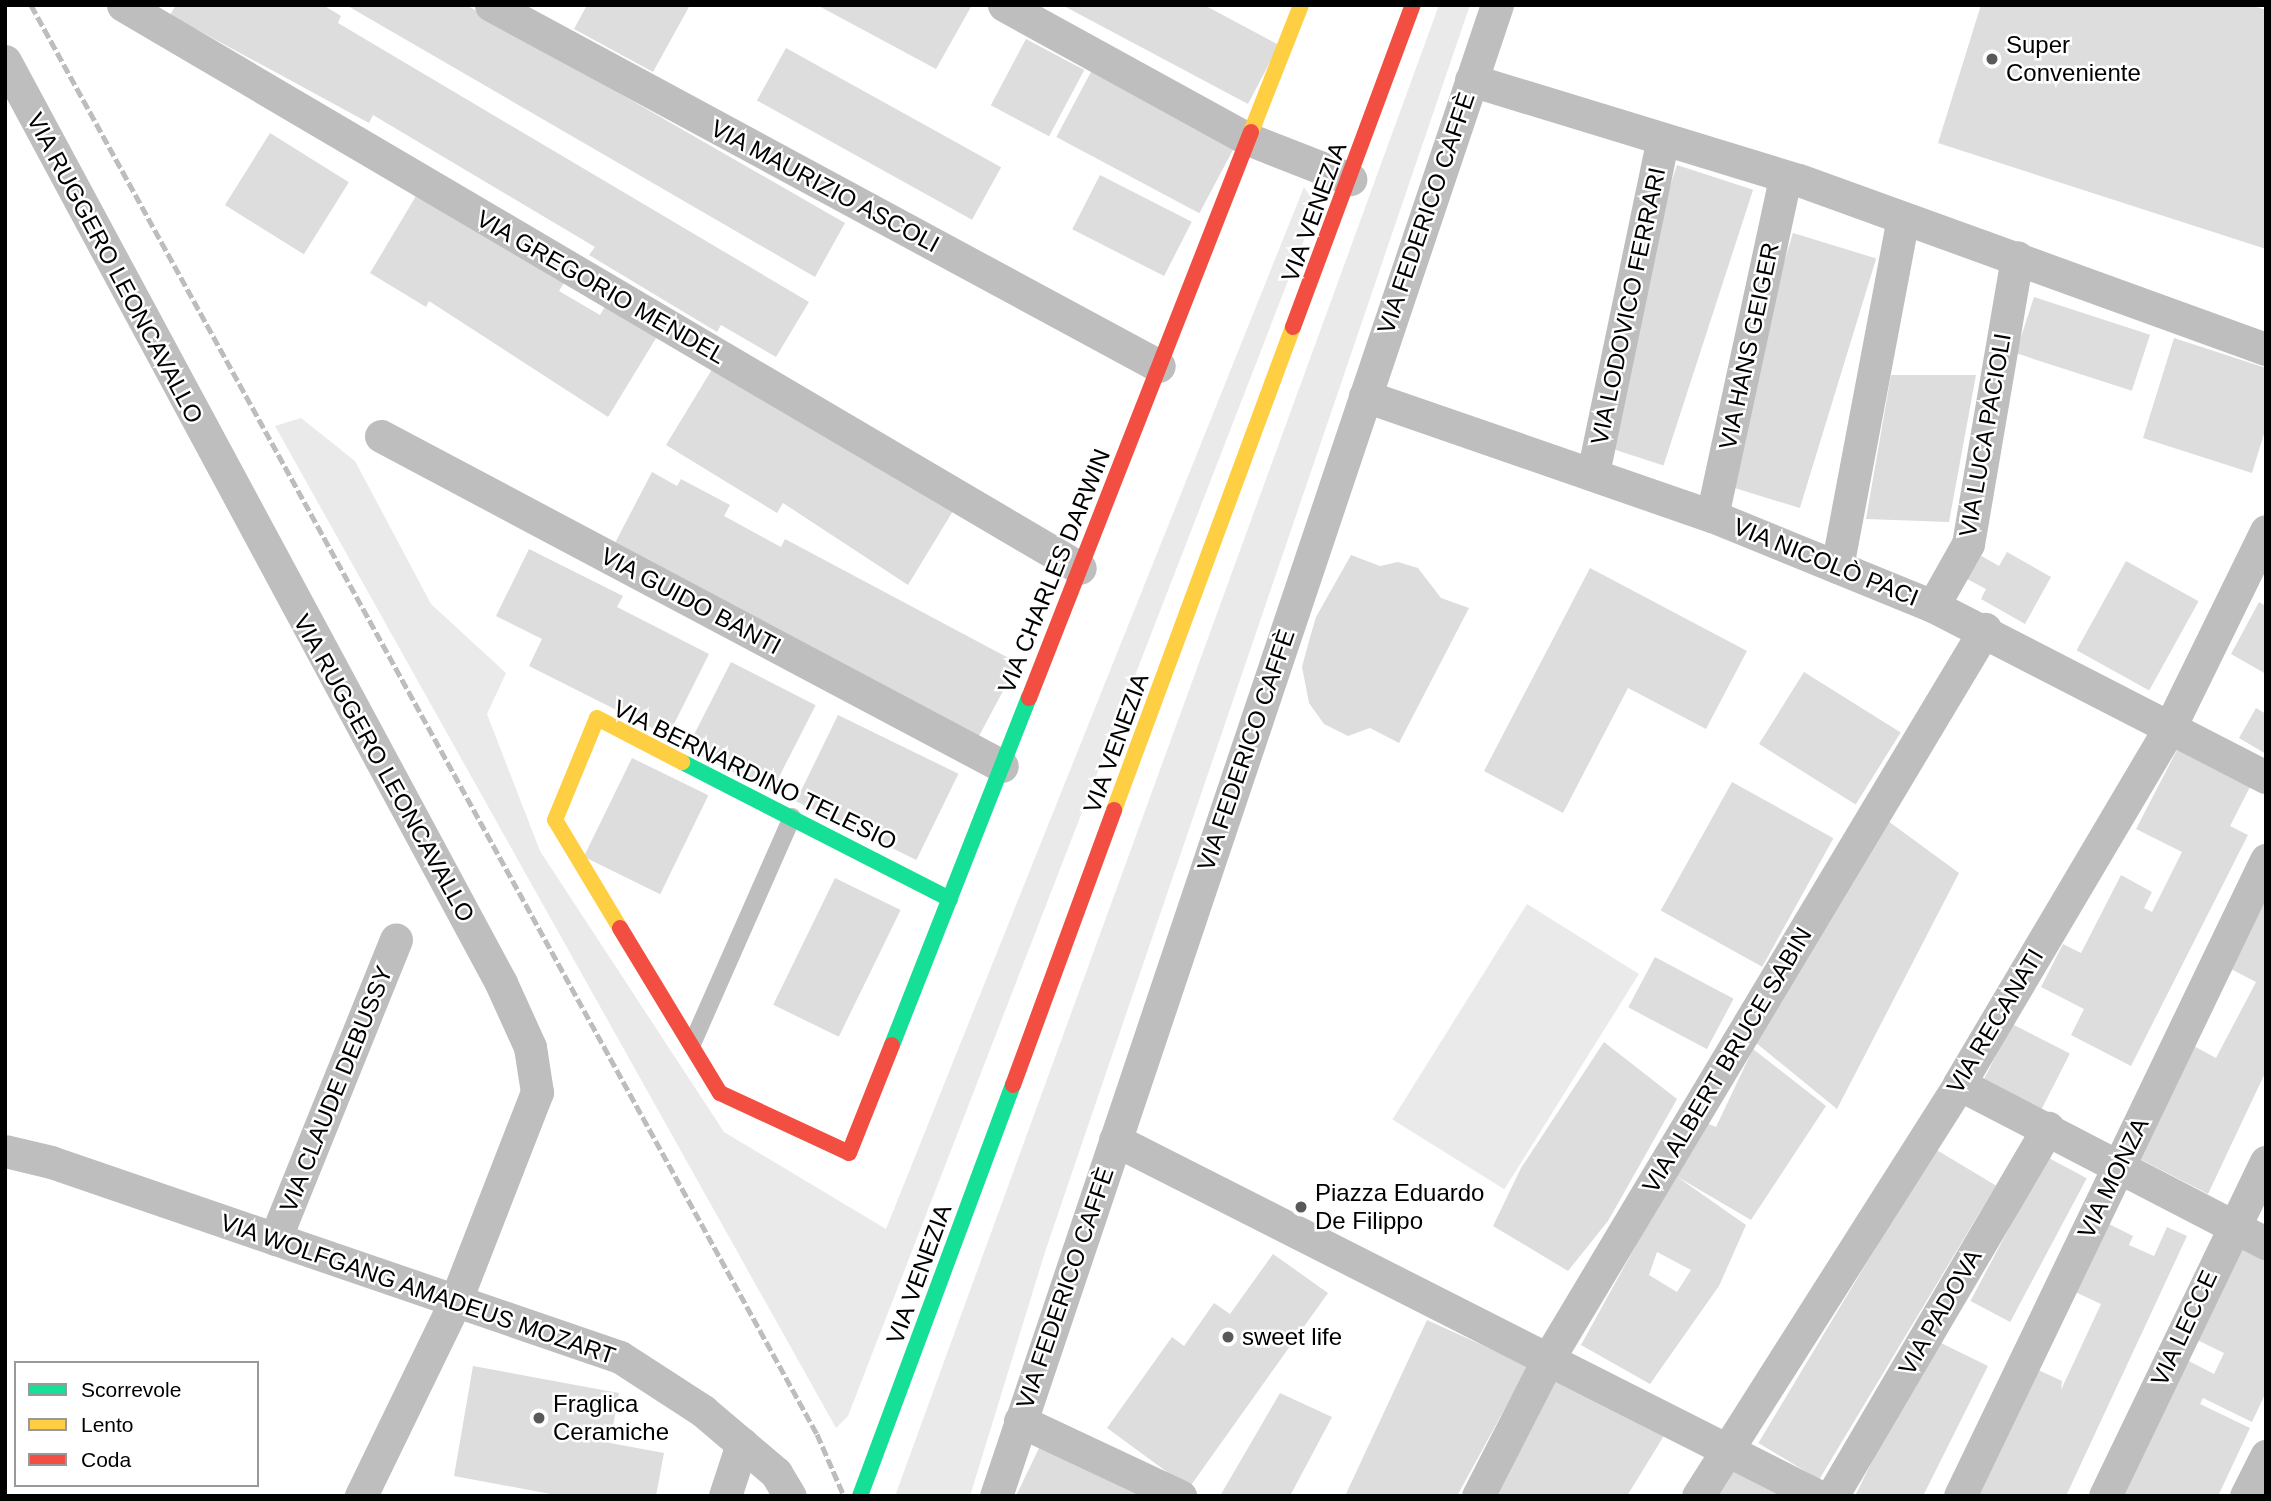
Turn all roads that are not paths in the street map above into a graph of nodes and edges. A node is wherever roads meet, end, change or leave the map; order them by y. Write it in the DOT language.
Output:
graph roads {
  1 [pos="123,5"];
  2 [pos="491,5"];
  3 [pos="1004,5"];
  4 [pos="1301,5"];
  5 [pos="1413,5"];
  6 [pos="1497,5"];
  7 [pos="5,61"];
  8 [pos="1471,80"];
  9 [pos="1248,139"];
  10 [pos="1663,139"];
  11 [pos="1785,177"];
  12 [pos="1350,180"];
  13 [pos="1903,219"];
  14 [pos="2017,257"];
  15 [pos="2266,349"];
  16 [pos="1159,366"];
  17 [pos="1364,396"];
  18 [pos="381,436"];
  19 [pos="1593,473"];
  20 [pos="1712,516"];
  21 [pos="2266,531"];
  22 [pos="1837,567"];
  23 [pos="1080,568"];
  24 [pos="1933,606"];
  25 [pos="1985,629"];
  26 [pos="2169,727"];
  27 [pos="1002,766"];
  28 [pos="2266,778"];
  29 [pos="792,817"];
  30 [pos="2266,860"];
  31 [pos="950,899"];
  32 [pos="396,939"];
  33 [pos="691,1045"];
  34 [pos="1959,1084"];
  35 [pos="2048,1128"];
  36 [pos="1115,1140"];
  37 [pos="5,1152"];
  38 [pos="849,1153"];
  39 [pos="2266,1162"];
  40 [pos="2120,1165"];
  41 [pos="2233,1226"];
  42 [pos="275,1239"];
  43 [pos="2266,1243"];
  44 [pos="456,1300"];
  45 [pos="1548,1359"];
  46 [pos="1020,1421"];
  47 [pos="742,1444"];
  48 [pos="1726,1449"];
  49 [pos="2266,1456"];
  50 [pos="863,1489"];
  51 [pos="361,1496"];
  52 [pos="725,1496"];
  53 [pos="790,1496"];
  54 [pos="996,1496"];
  55 [pos="1180,1496"];
  56 [pos="1478,1496"];
  57 [pos="1698,1496"];
  58 [pos="1818,1496"];
  59 [pos="1832,1496"];
  60 [pos="1961,1496"];
  61 [pos="2105,1496"];
  62 [pos="2246,1496"];
  1 -- 23 [label="street, VIA GREGORIO MENDEL"];
  2 -- 16 [label="street, VIA MAURIZIO ASCOLI"];
  3 -- 9 [label="street"];
  4 -- 9 [label="street, VIA CHARLES DARWIN"];
  5 -- 12 [label="street, VIA VENEZIA"];
  6 -- 8 [label="street, VIA FEDERICO CAFFÈ"];
  7 -- 44 [label="street, VIA RUGGERO LEONCAVALLO"];
  8 -- 10 [label="street"];
  8 -- 17 [label="street, VIA FEDERICO CAFFÈ"];
  9 -- 12 [label="street"];
  9 -- 16 [label="street, VIA CHARLES DARWIN"];
  10 -- 11 [label="street"];
  10 -- 19 [label="street, VIA LODOVICO FERRARI"];
  11 -- 13 [label="street"];
  11 -- 20 [label="street, VIA HANS GEIGER"];
  12 -- 50 [label="street, VIA VENEZIA"];
  13 -- 14 [label="street"];
  13 -- 22 [label="street"];
  14 -- 15 [label="street"];
  14 -- 24 [label="street, VIA LUCA PACIOLI"];
  16 -- 23 [label="street, VIA CHARLES DARWIN"];
  17 -- 19 [label="street, VIA NICOLÒ PACI"];
  17 -- 36 [label="street, VIA FEDERICO CAFFÈ"];
  18 -- 27 [label="street, VIA GUIDO BANTI"];
  19 -- 20 [label="street, VIA NICOLÒ PACI"];
  20 -- 22 [label="street, VIA NICOLÒ PACI"];
  21 -- 26 [label="street, VIA RECANATI"];
  22 -- 24 [label="street, VIA NICOLÒ PACI"];
  23 -- 27 [label="street, VIA CHARLES DARWIN"];
  24 -- 25 [label="street, VIA NICOLÒ PACI"];
  25 -- 26 [label="street, VIA NICOLÒ PACI"];
  25 -- 45 [label="street, VIA ALBERT BRUCE SABIN"];
  26 -- 28 [label="street, VIA NICOLÒ PACI"];
  26 -- 34 [label="street, VIA RECANATI"];
  27 -- 31 [label="street, VIA CHARLES DARWIN"];
  29 -- 31 [label="street, VIA BERNARDINO TELESIO"];
  29 -- 33 [label="lane"];
  29 -- 33 [label="street, VIA BERNARDINO TELESIO"];
  30 -- 40 [label="street, VIA MONZA"];
  31 -- 38 [label="street, VIA CHARLES DARWIN"];
  32 -- 42 [label="street, VIA CLAUDE DEBUSSY"];
  33 -- 38 [label="street, VIA BERNARDINO TELESIO"];
  34 -- 35 [label="street"];
  34 -- 48 [label="street, VIA RECANATI"];
  35 -- 40 [label="street"];
  35 -- 59 [label="street, VIA PADOVA"];
  36 -- 45 [label="street"];
  36 -- 46 [label="street, VIA FEDERICO CAFFÈ"];
  37 -- 42 [label="street, VIA WOLFGANG AMADEUS MOZART"];
  39 -- 41 [label="street, VIA LECCE"];
  40 -- 41 [label="street"];
  40 -- 60 [label="street, VIA MONZA"];
  41 -- 43 [label="street"];
  41 -- 61 [label="street, VIA LECCE"];
  42 -- 44 [label="street, VIA WOLFGANG AMADEUS MOZART"];
  44 -- 47 [label="street, VIA WOLFGANG AMADEUS MOZART"];
  44 -- 51 [label="street, VIA RUGGERO LEONCAVALLO"];
  45 -- 48 [label="street"];
  45 -- 56 [label="street, VIA ALBERT BRUCE SABIN"];
  46 -- 54 [label="street, VIA FEDERICO CAFFÈ"];
  46 -- 55 [label="street"];
  47 -- 52 [label="street"];
  47 -- 53 [label="street, VIA WOLFGANG AMADEUS MOZART"];
  48 -- 57 [label="street, VIA RECANATI"];
  48 -- 58 [label="street"];
  49 -- 62 [label="street"];
}
